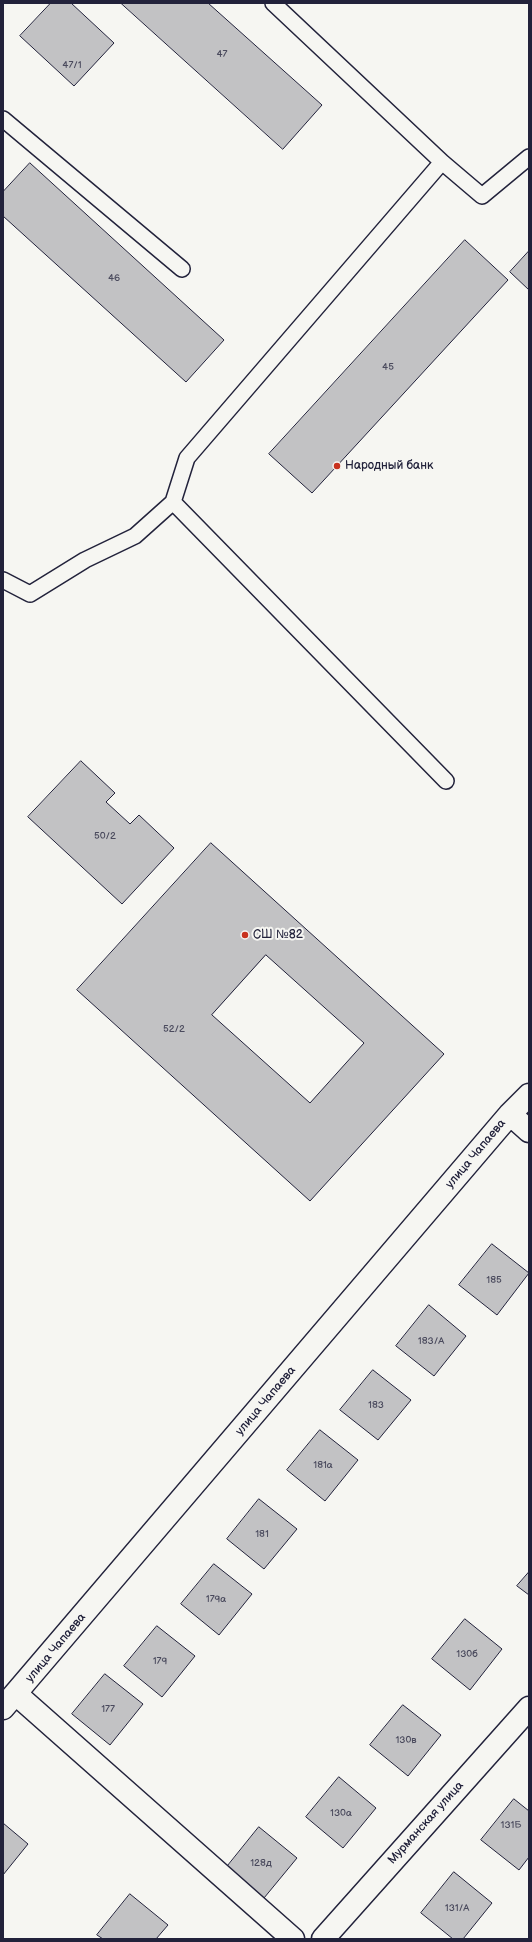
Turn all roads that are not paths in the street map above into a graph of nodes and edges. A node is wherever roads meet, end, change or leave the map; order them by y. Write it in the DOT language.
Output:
graph roads {
  1 [pos="273,3"];
  2 [pos="3,119"];
  3 [pos="529,157"];
  4 [pos="442,162"];
  5 [pos="182,269"];
  6 [pos="173,502"];
  7 [pos="3,580"];
  8 [pos="446,781"];
  9 [pos="529,1095"];
  10 [pos="510,1114"];
  11 [pos="529,1130"];
  12 [pos="9,1701"];
  13 [pos="529,1708"];
  14 [pos="293,1939"];
  15 [pos="323,1939"];
  1 -- 4 [label="lane"];
  2 -- 5 [label="lane"];
  3 -- 4 [label="lane"];
  4 -- 6 [label="lane"];
  6 -- 7 [label="lane"];
  6 -- 8 [label="lane"];
  9 -- 10 [label="street, улица Чапаева"];
  10 -- 11 [label="street"];
  10 -- 12 [label="street, улица Чапаева"];
  12 -- 14 [label="street"];
  13 -- 15 [label="street, Мурманская улица"];
}
